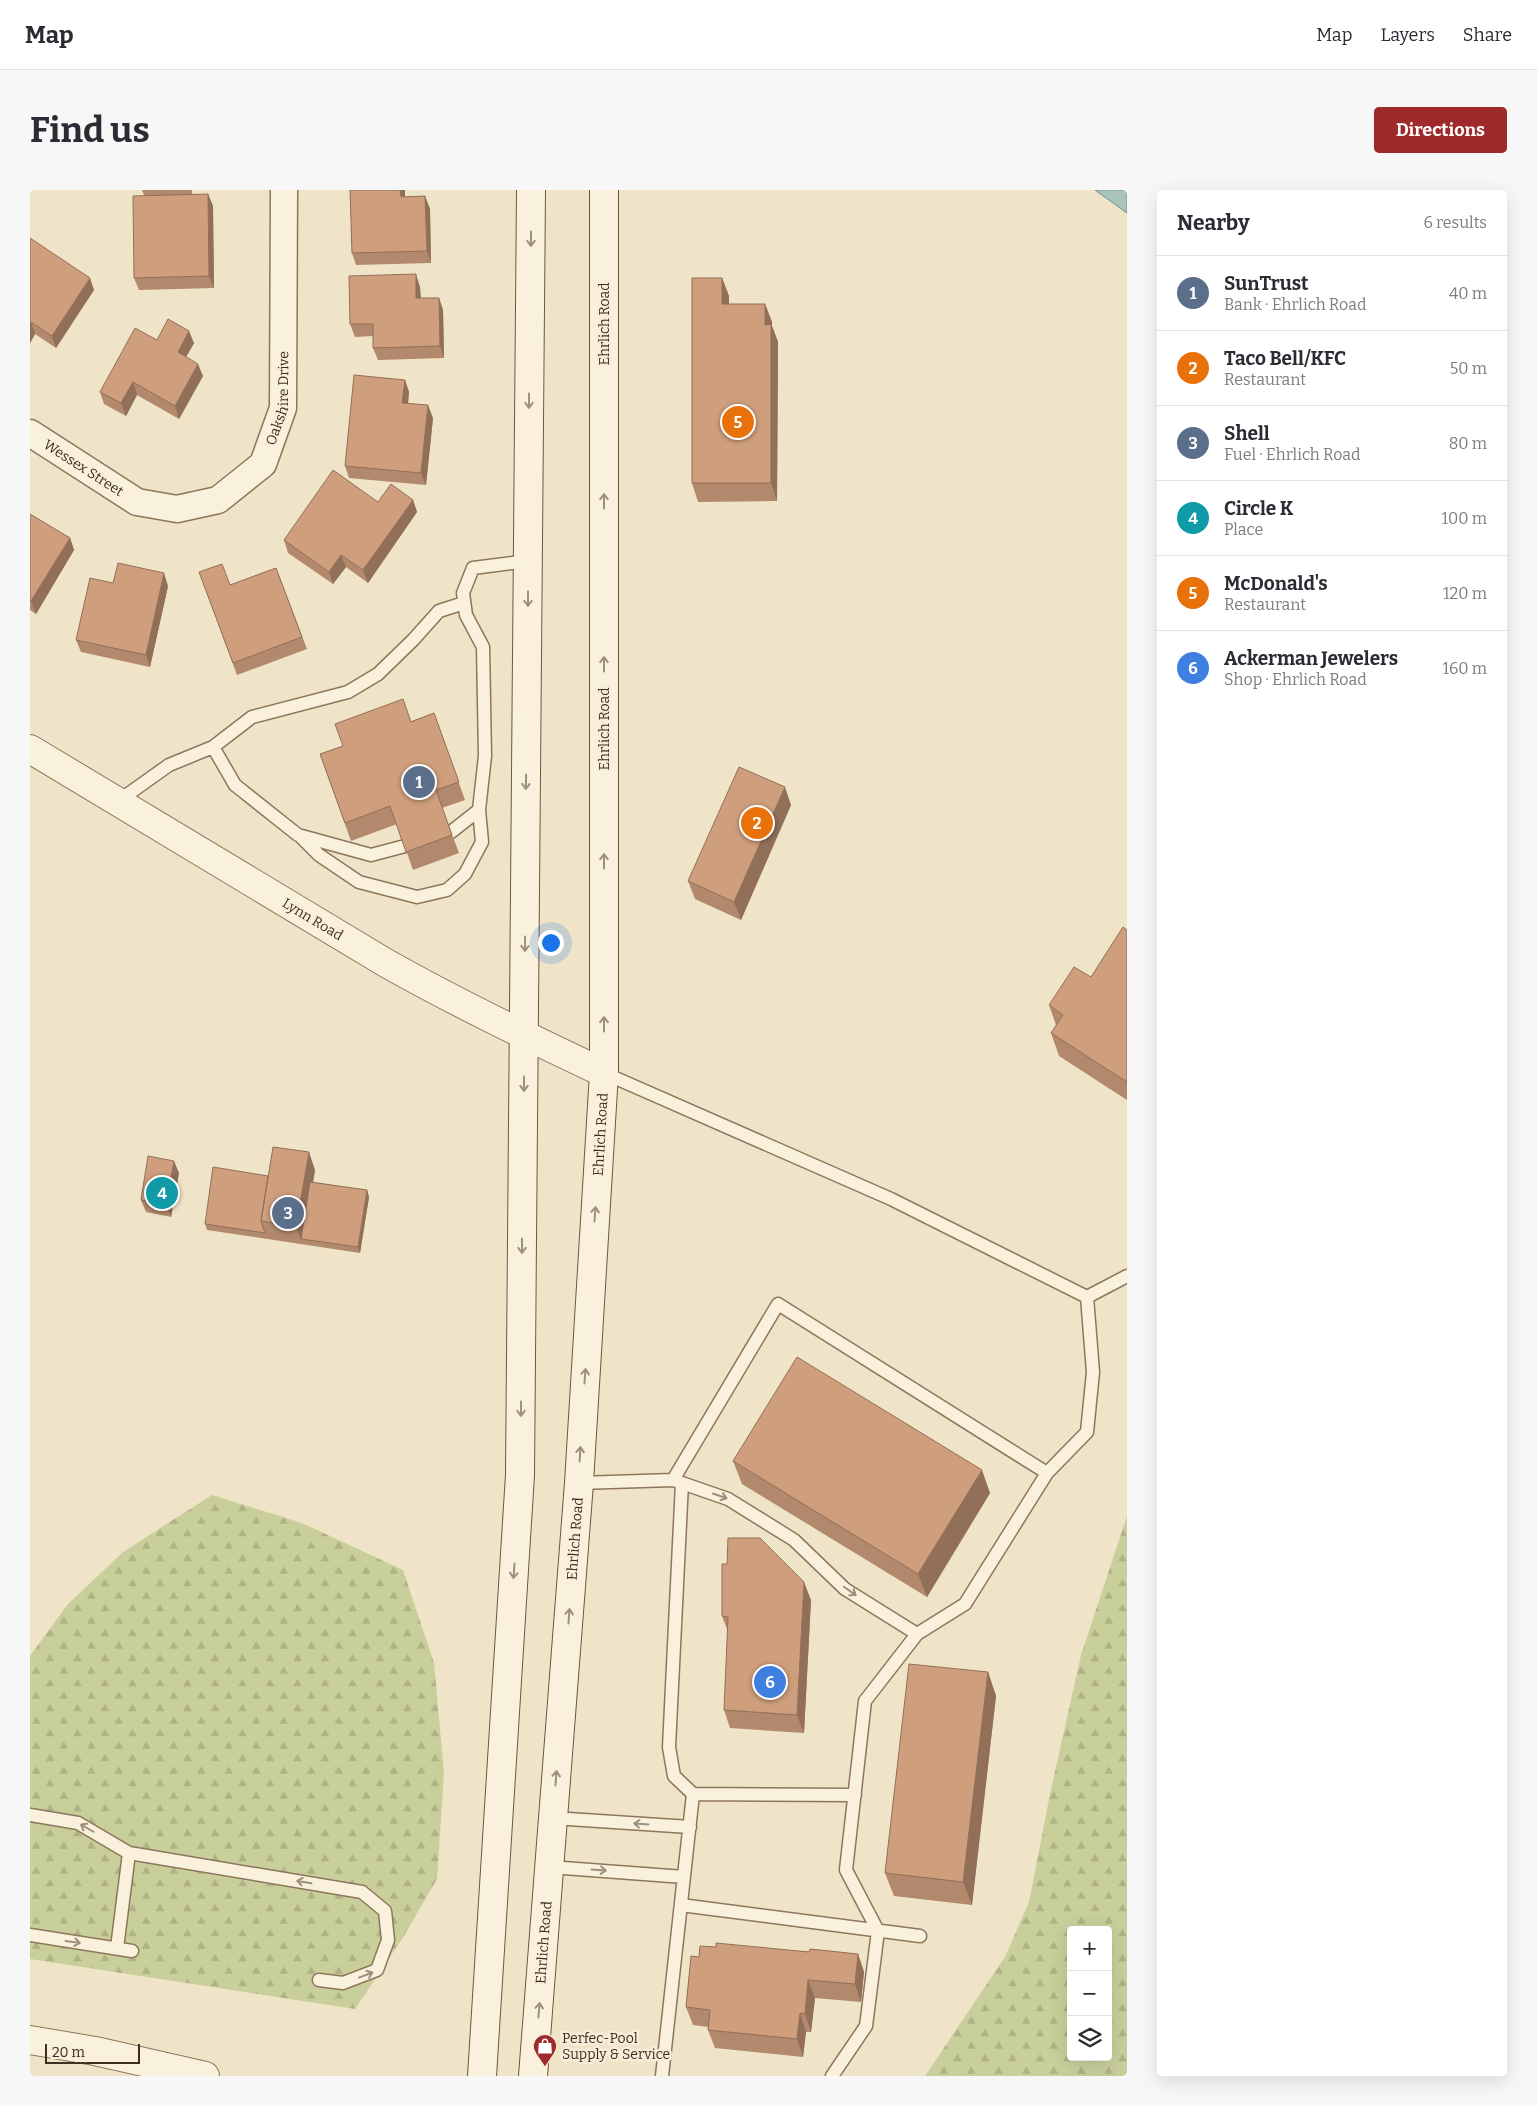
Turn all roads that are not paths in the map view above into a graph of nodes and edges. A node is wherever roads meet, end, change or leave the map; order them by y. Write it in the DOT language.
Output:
graph roads {
  1 [pos="284,190"];
  2 [pos="531,190"];
  3 [pos="604,190"];
  4 [pos="30,434"];
  5 [pos="137,502"];
  6 [pos="528,561"];
  7 [pos="464,603"];
  8 [pos="213,747"];
  9 [pos="30,749"];
  10 [pos="117,802"];
  11 [pos="479,810"];
  12 [pos="451,832"];
  13 [pos="298,835"];
  14 [pos="405,846"];
  15 [pos="524,1035"];
  16 [pos="604,1073"];
  17 [pos="1127,1276"];
  18 [pos="1087,1297"];
  19 [pos="1047,1473"];
  20 [pos="678,1482"];
  21 [pos="579,1483"];
  22 [pos="917,1634"];
  23 [pos="693,1794"];
  24 [pos="854,1794"];
  25 [pos="30,1815"];
  26 [pos="553,1818"];
  27 [pos="690,1828"];
  28 [pos="129,1853"];
  29 [pos="550,1867"];
  30 [pos="684,1877"];
  31 [pos="681,1905"];
  32 [pos="878,1931"];
  33 [pos="30,1935"];
  34 [pos="920,1936"];
  35 [pos="117,1948"];
  36 [pos="132,1950"];
  37 [pos="319,1980"];
  38 [pos="30,2040"];
  39 [pos="205,2076"];
  40 [pos="482,2076"];
  41 [pos="533,2076"];
  42 [pos="662,2076"];
  43 [pos="832,2076"];
  1 -- 5 [label="street, Oakshire Drive"];
  2 -- 6 [label="main road, one-way"];
  16 -- 3 [label="main road, Ehrlich Road, one-way"];
  4 -- 5 [label="street, Wessex Street"];
  6 -- 7 [label="lane"];
  6 -- 15 [label="main road, one-way"];
  7 -- 8 [label="lane"];
  7 -- 11 [label="lane"];
  8 -- 10 [label="lane"];
  8 -- 13 [label="lane"];
  9 -- 10 [label="main road, Lynn Road"];
  10 -- 15 [label="main road, Lynn Road"];
  11 -- 12 [label="lane"];
  11 -- 13 [label="lane"];
  13 -- 14 [label="lane"];
  15 -- 16 [label="main road, Lynn Road"];
  15 -- 40 [label="main road, one-way"];
  16 -- 18 [label="lane"];
  21 -- 16 [label="main road, Ehrlich Road, one-way"];
  17 -- 18 [label="lane"];
  18 -- 19 [label="lane"];
  19 -- 20 [label="lane"];
  19 -- 22 [label="lane"];
  20 -- 21 [label="lane"];
  20 -- 22 [label="lane, one-way"];
  20 -- 23 [label="lane"];
  26 -- 21 [label="main road, Ehrlich Road, one-way"];
  22 -- 24 [label="lane"];
  23 -- 24 [label="lane"];
  23 -- 27 [label="lane"];
  24 -- 32 [label="lane"];
  28 -- 25 [label="lane, one-way"];
  27 -- 26 [label="lane, one-way"];
  26 -- 29 [label="main road, Ehrlich Road"];
  27 -- 30 [label="lane"];
  28 -- 35 [label="lane"];
  37 -- 28 [label="lane, one-way"];
  29 -- 30 [label="lane, one-way"];
  41 -- 29 [label="main road, Ehrlich Road, one-way"];
  30 -- 31 [label="lane"];
  31 -- 32 [label="lane"];
  31 -- 42 [label="lane"];
  32 -- 34 [label="lane"];
  32 -- 43 [label="lane"];
  33 -- 35 [label="lane, one-way"];
  35 -- 36 [label="lane"];
  38 -- 39 [label="main road"];
}
